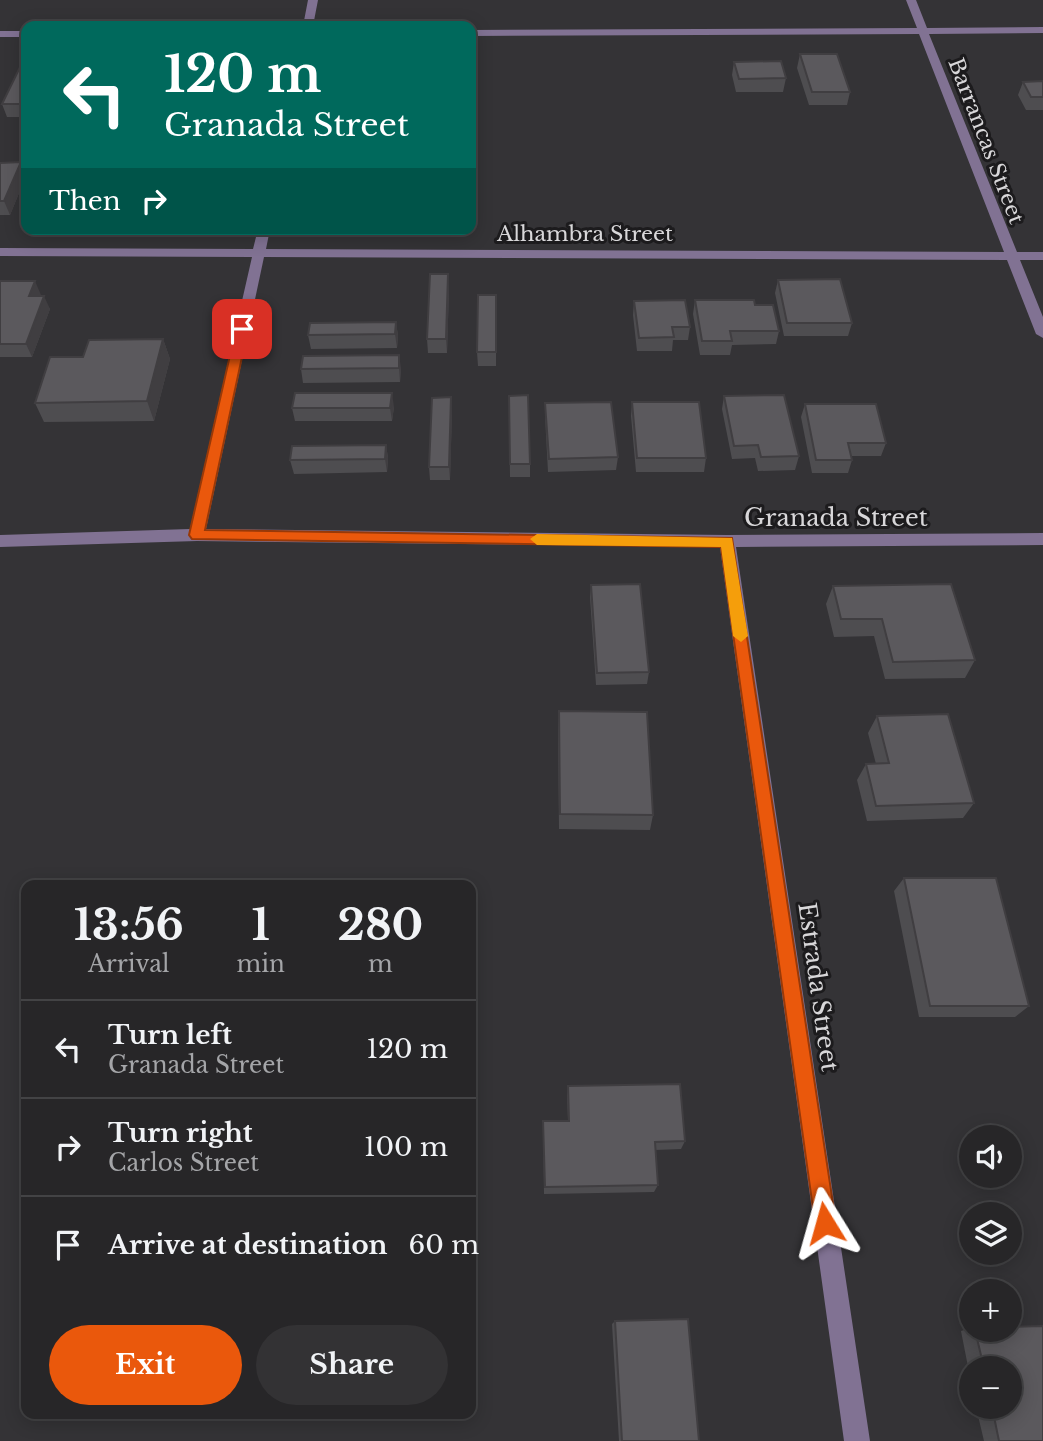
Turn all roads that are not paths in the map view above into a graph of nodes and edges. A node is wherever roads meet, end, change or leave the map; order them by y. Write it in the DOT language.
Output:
graph roads {
  1 [pos="313,0"];
  2 [pos="911,0"];
  3 [pos="309,21"];
  4 [pos="1043,30"];
  5 [pos="923,31"];
  6 [pos="476,33"];
  7 [pos="0,34"];
  8 [pos="21,34"];
  9 [pos="263,235"];
  10 [pos="259,251"];
  11 [pos="0,252"];
  12 [pos="1010,256"];
  13 [pos="1043,256"];
  14 [pos="1043,334"];
  15 [pos="197,535"];
  16 [pos="1043,539"];
  17 [pos="0,541"];
  18 [pos="727,541"];
  19 [pos="857,1441"];
  1 -- 3 [label="street"];
  2 -- 5 [label="street, Barrancas Street"];
  4 -- 5 [label="street"];
  5 -- 6 [label="street"];
  5 -- 12 [label="street, Barrancas Street"];
  7 -- 8 [label="street"];
  9 -- 10 [label="street"];
  10 -- 11 [label="street, Alhambra Street"];
  10 -- 12 [label="street, Alhambra Street"];
  10 -- 15 [label="street"];
  12 -- 13 [label="street, Alhambra Street"];
  12 -- 14 [label="street, Barrancas Street"];
  15 -- 17 [label="street, Granada Street"];
  15 -- 18 [label="street, Granada Street"];
  16 -- 18 [label="street, Granada Street"];
  18 -- 19 [label="street, Estrada Street"];
}
